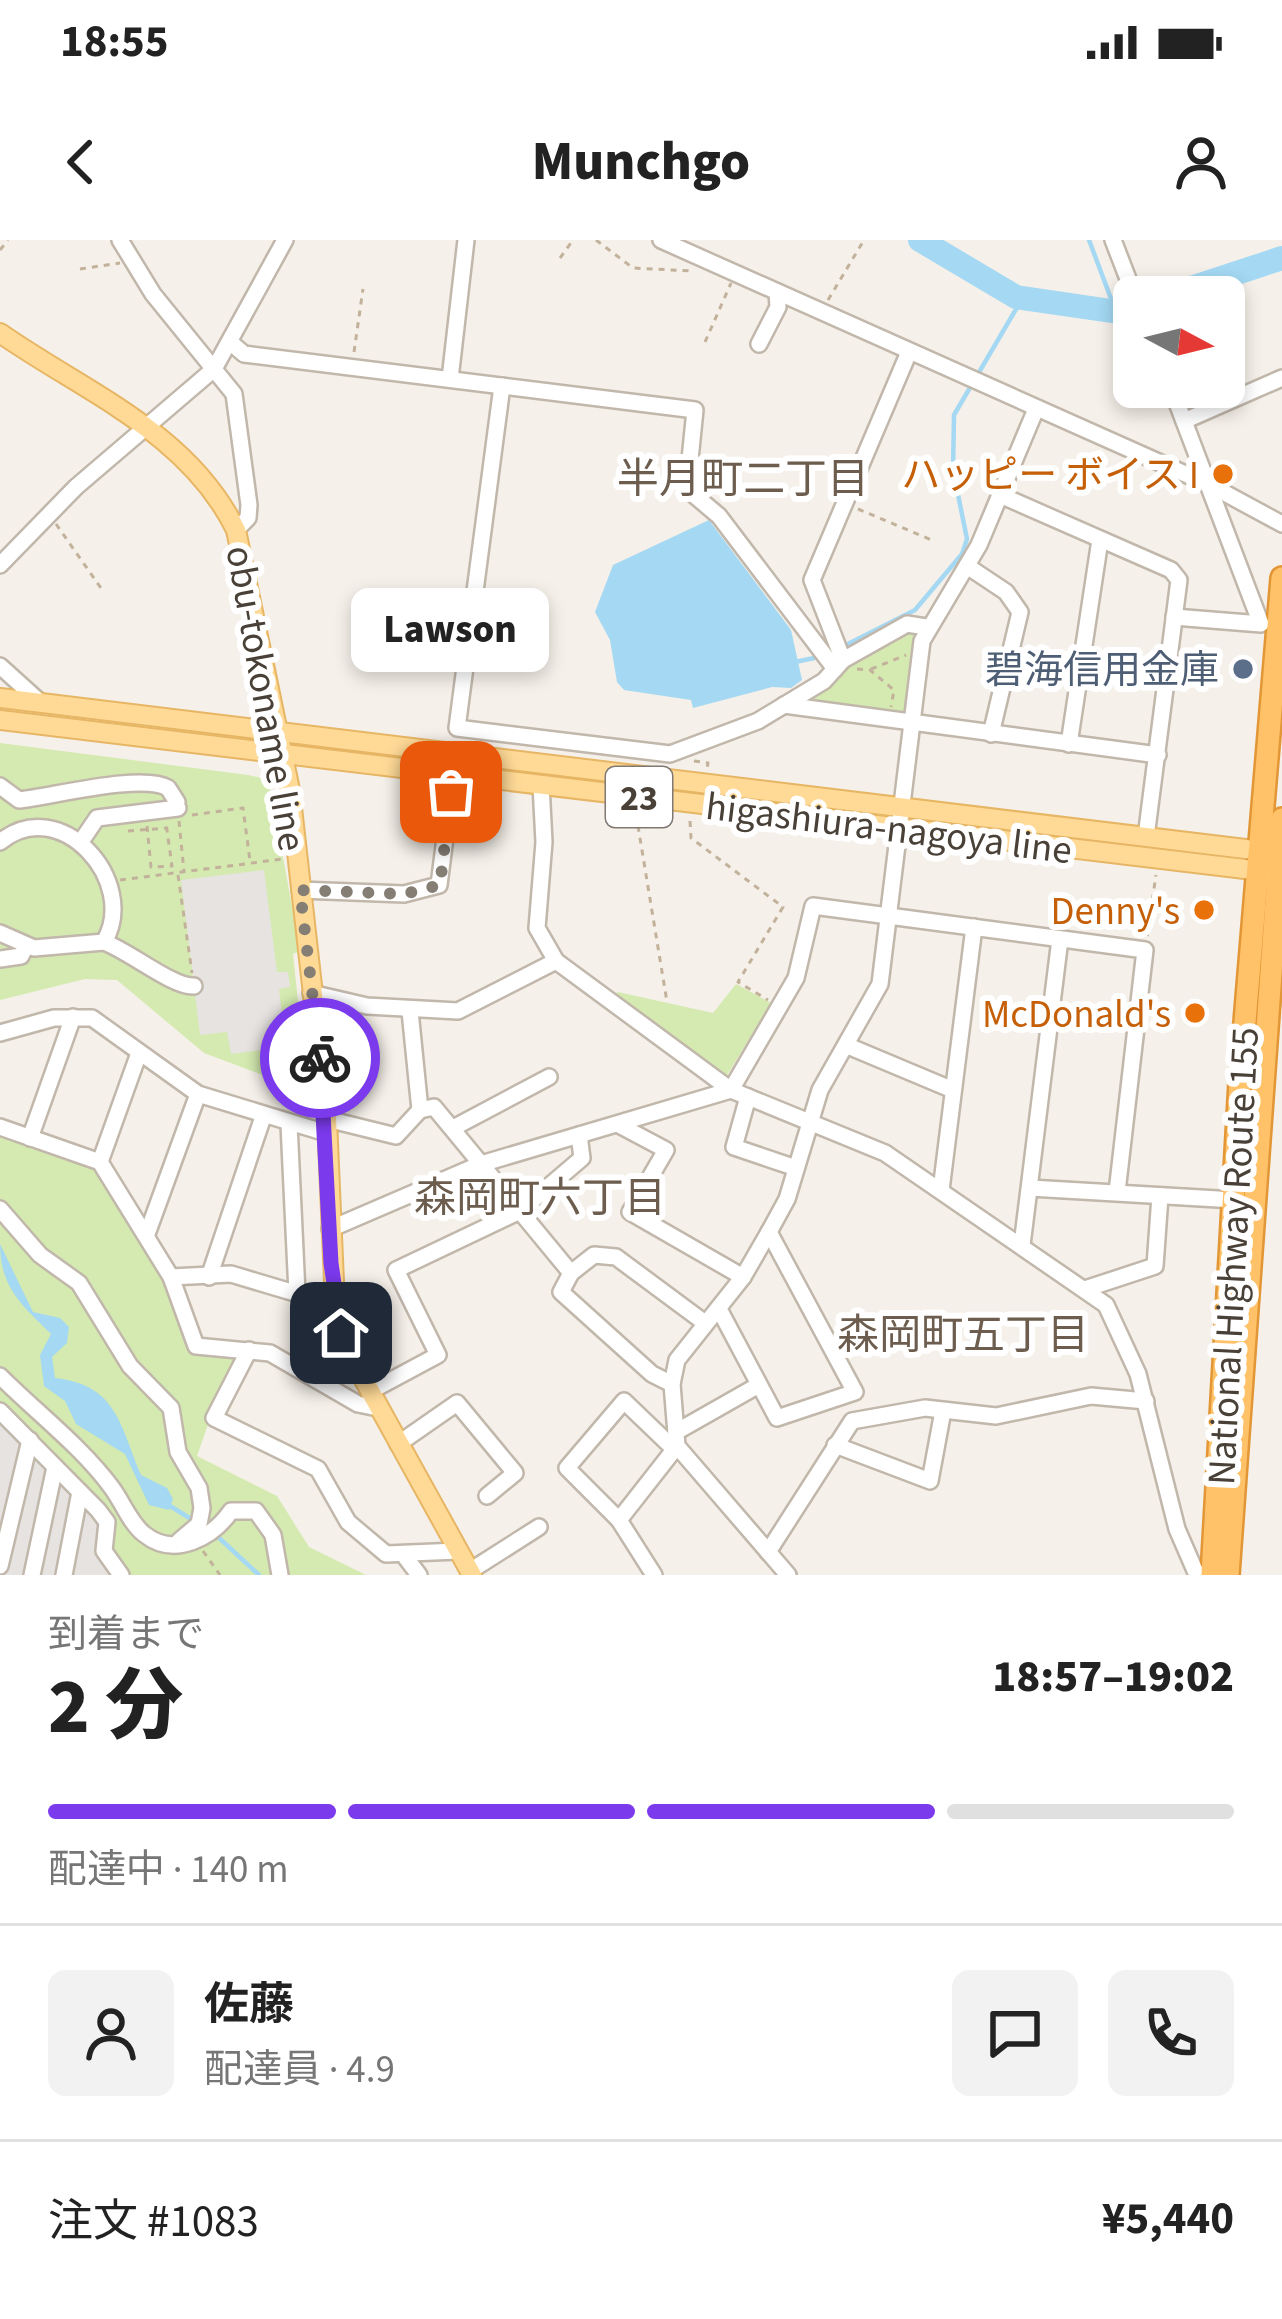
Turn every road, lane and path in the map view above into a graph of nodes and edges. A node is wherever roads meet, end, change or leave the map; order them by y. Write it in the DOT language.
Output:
graph roads {
  1 [pos="8,240"];
  2 [pos="120,240"];
  3 [pos="285,240"];
  4 [pos="466,240"];
  5 [pos="573,240"];
  6 [pos="596,240"];
  7 [pos="661,240"];
  8 [pos="864,240"];
  9 [pos="1113,240"];
  10 [pos="0,250"];
  11 [pos="560,258"];
  12 [pos="132,259"];
  13 [pos="709,261"];
  14 [pos="80,269"];
  15 [pos="734,273"];
  16 [pos="1127,276"];
  17 [pos="363,289"];
  18 [pos="778,292"];
  19 [pos="821,311"];
  20 [pos="0,333"];
  21 [pos="230,342"];
  22 [pos="705,342"];
  23 [pos="759,344"];
  24 [pos="909,352"];
  25 [pos="214,369"];
  26 [pos="352,370"];
  27 [pos="1282,378"];
  28 [pos="450,379"];
  29 [pos="502,386"];
  30 [pos="1179,408"];
  31 [pos="1036,409"];
  32 [pos="1184,421"];
  33 [pos="149,427"];
  34 [pos="1210,484"];
  35 [pos="1000,495"];
  36 [pos="846,500"];
  37 [pos="48,515"];
  38 [pos="1282,524"];
  39 [pos="236,530"];
  40 [pos="1100,540"];
  41 [pos="934,541"];
  42 [pos="0,565"];
  43 [pos="967,566"];
  44 [pos="1282,578"];
  45 [pos="103,591"];
  46 [pos="1174,617"];
  47 [pos="926,627"];
  48 [pos="918,657"];
  49 [pos="0,665"];
  50 [pos="845,666"];
  51 [pos="870,670"];
  52 [pos="0,698"];
  53 [pos="41,703"];
  54 [pos="784,705"];
  55 [pos="0,720"];
  56 [pos="889,721"];
  57 [pos="910,724"];
  58 [pos="991,734"];
  59 [pos="280,744"];
  60 [pos="1069,744"];
  61 [pos="1158,755"];
  62 [pos="453,775"];
  63 [pos="541,785"];
  64 [pos="0,786"];
  65 [pos="638,796"];
  66 [pos="692,803"];
  67 [pos="174,809"];
  68 [pos="145,812"];
  69 [pos="898,817"];
  70 [pos="1282,819"];
  71 [pos="1146,837"];
  72 [pos="0,842"];
  73 [pos="80,843"];
  74 [pos="297,858"];
  75 [pos="1158,861"];
  76 [pos="1273,862"];
  77 [pos="250,863"];
  78 [pos="181,873"];
  79 [pos="110,882"];
  80 [pos="300,890"];
  81 [pos="887,916"];
  82 [pos="974,927"];
  83 [pos="0,933"];
  84 [pos="1060,939"];
  85 [pos="104,942"];
  86 [pos="26,946"];
  87 [pos="1145,950"];
  88 [pos="0,959"];
  89 [pos="556,961"];
  90 [pos="194,986"];
  91 [pos="311,993"];
  92 [pos="668,1002"];
  93 [pos="1274,1005"];
  94 [pos="780,1007"];
  95 [pos="410,1011"];
  96 [pos="73,1017"];
  97 [pos="0,1033"];
  98 [pos="848,1046"];
  99 [pos="139,1053"];
  100 [pos="549,1077"];
  101 [pos="731,1090"];
  102 [pos="953,1090"];
  103 [pos="197,1094"];
  104 [pos="748,1097"];
  105 [pos="1258,1109"];
  106 [pos="420,1110"];
  107 [pos="1282,1111"];
  108 [pos="263,1117"];
  109 [pos="811,1123"];
  110 [pos="289,1124"];
  111 [pos="619,1125"];
  112 [pos="326,1126"];
  113 [pos="0,1127"];
  114 [pos="453,1128"];
  115 [pos="579,1135"];
  116 [pos="30,1138"];
  117 [pos="100,1162"];
  118 [pos="482,1164"];
  119 [pos="796,1168"];
  120 [pos="1030,1188"];
  121 [pos="941,1190"];
  122 [pos="1117,1192"];
  123 [pos="1160,1196"];
  124 [pos="1235,1200"];
  125 [pos="0,1209"];
  126 [pos="520,1210"];
  127 [pos="330,1229"];
  128 [pos="770,1232"];
  129 [pos="147,1234"];
  130 [pos="1022,1245"];
  131 [pos="571,1273"];
  132 [pos="171,1277"];
  133 [pos="209,1277"];
  134 [pos="743,1277"];
  135 [pos="1088,1288"];
  136 [pos="298,1293"];
  137 [pos="334,1304"];
  138 [pos="719,1309"];
  139 [pos="705,1323"];
  140 [pos="249,1350"];
  141 [pos="0,1376"];
  142 [pos="672,1384"];
  143 [pos="757,1386"];
  144 [pos="373,1400"];
  145 [pos="1146,1401"];
  146 [pos="943,1412"];
  147 [pos="1,1418"];
  148 [pos="29,1441"];
  149 [pos="676,1442"];
  150 [pos="398,1444"];
  151 [pos="835,1445"];
  152 [pos="56,1467"];
  153 [pos="80,1492"];
  154 [pos="487,1496"];
  155 [pos="620,1520"];
  156 [pos="4,1527"];
  157 [pos="539,1527"];
  158 [pos="200,1537"];
  159 [pos="458,1551"];
  160 [pos="768,1552"];
  161 [pos="404,1554"];
  162 [pos="107,1559"];
  163 [pos="1,1570"];
  164 [pos="471,1573"];
  165 [pos="32,1575"];
  166 [pos="64,1575"];
  167 [pos="95,1575"];
  168 [pos="121,1575"];
  169 [pos="220,1575"];
  170 [pos="280,1575"];
  171 [pos="419,1575"];
  172 [pos="654,1575"];
  173 [pos="788,1575"];
  174 [pos="1197,1575"];
  175 [pos="1212,1575"];
  176 [pos="1228,1575"];
  1 -- 10 [label="path"];
  2 -- 12 [label="street"];
  3 -- 21 [label="street"];
  4 -- 28 [label="street"];
  5 -- 11 [label="path"];
  6 -- 13 [label="path"];
  7 -- 13 [label="street"];
  8 -- 19 [label="path"];
  9 -- 16 [label="street"];
  12 -- 14 [label="path"];
  12 -- 25 [label="street"];
  13 -- 15 [label="street"];
  15 -- 18 [label="street"];
  15 -- 22 [label="path"];
  17 -- 26 [label="path"];
  18 -- 19 [label="street"];
  18 -- 23 [label="street"];
  19 -- 24 [label="street"];
  20 -- 33 [label="main road, obu-tokoname line"];
  21 -- 25 [label="street"];
  21 -- 26 [label="street"];
  24 -- 31 [label="street"];
  24 -- 36 [label="street"];
  25 -- 33 [label="street"];
  25 -- 39 [label="street"];
  26 -- 28 [label="street"];
  27 -- 32 [label="street"];
  28 -- 29 [label="street"];
  29 -- 50 [label="street"];
  29 -- 54 [label="street"];
  30 -- 32 [label="street"];
  31 -- 34 [label="street"];
  31 -- 35 [label="street"];
  32 -- 34 [label="street"];
  33 -- 37 [label="street"];
  33 -- 39 [label="main road, obu-tokoname line"];
  34 -- 38 [label="street"];
  34 -- 46 [label="street"];
  35 -- 40 [label="street"];
  35 -- 43 [label="street"];
  36 -- 41 [label="path"];
  36 -- 50 [label="street"];
  37 -- 42 [label="street"];
  37 -- 45 [label="path"];
  39 -- 59 [label="main road, obu-tokoname line"];
  40 -- 46 [label="street"];
  40 -- 60 [label="street"];
  43 -- 47 [label="street"];
  43 -- 58 [label="street"];
  44 -- 76 [label="highway, National Highway Route 155"];
  46 -- 61 [label="street"];
  47 -- 48 [label="street"];
  47 -- 50 [label="street"];
  48 -- 51 [label="path"];
  48 -- 57 [label="street"];
  49 -- 53 [label="street"];
  50 -- 51 [label="path"];
  50 -- 54 [label="street"];
  51 -- 56 [label="path"];
  52 -- 53 [label="main road, higashiura-nagoya line / 23"];
  53 -- 59 [label="main road, higashiura-nagoya line / 23"];
  54 -- 56 [label="street"];
  55 -- 59 [label="main road, higashiura-nagoya line / 23"];
  56 -- 57 [label="street"];
  57 -- 58 [label="street"];
  57 -- 69 [label="street"];
  58 -- 60 [label="street"];
  59 -- 62 [label="main road, higashiura-nagoya line / 23"];
  59 -- 69 [label="main road, 23"];
  59 -- 74 [label="main road, obu-tokoname line"];
  60 -- 61 [label="street"];
  61 -- 71 [label="street"];
  62 -- 63 [label="main road, higashiura-nagoya line / 23"];
  62 -- 80 [label="street"];
  63 -- 65 [label="main road, higashiura-nagoya line / 23"];
  63 -- 89 [label="street"];
  64 -- 67 [label="street"];
  65 -- 66 [label="main road, higashiura-nagoya line / 23"];
  65 -- 92 [label="path"];
  66 -- 69 [label="main road, higashiura-nagoya line / 23"];
  66 -- 94 [label="path"];
  67 -- 68 [label="street"];
  67 -- 68 [label="path"];
  67 -- 77 [label="path"];
  67 -- 78 [label="path"];
  68 -- 73 [label="street"];
  69 -- 71 [label="main road, 23"];
  69 -- 75 [label="main road, higashiura-nagoya line / 23"];
  69 -- 81 [label="street"];
  70 -- 76 [label="highway, National Highway Route 155"];
  71 -- 76 [label="main road, 23"];
  72 -- 73 [label="street"];
  73 -- 79 [label="street"];
  74 -- 77 [label="path"];
  74 -- 80 [label="main road, obu-tokoname line"];
  75 -- 76 [label="main road, higashiura-nagoya line / 23"];
  75 -- 87 [label="path"];
  76 -- 93 [label="highway, National Highway Route 155"];
  76 -- 124 [label="highway, National Highway Route 155"];
  77 -- 78 [label="path"];
  78 -- 79 [label="path"];
  78 -- 90 [label="path"];
  79 -- 85 [label="street"];
  80 -- 91 [label="main road, obu-tokoname line"];
  81 -- 82 [label="street"];
  81 -- 94 [label="street"];
  81 -- 98 [label="street"];
  82 -- 84 [label="street"];
  82 -- 102 [label="street"];
  83 -- 86 [label="street"];
  84 -- 87 [label="street"];
  84 -- 120 [label="street"];
  85 -- 86 [label="street"];
  85 -- 90 [label="street"];
  86 -- 88 [label="street"];
  87 -- 122 [label="street"];
  89 -- 95 [label="street"];
  89 -- 101 [label="street"];
  91 -- 95 [label="street"];
  91 -- 112 [label="main road, obu-tokoname line"];
  93 -- 105 [label="highway, National Highway Route 155"];
  94 -- 101 [label="street"];
  95 -- 106 [label="street"];
  96 -- 97 [label="street"];
  96 -- 99 [label="street"];
  96 -- 116 [label="street"];
  98 -- 102 [label="street"];
  98 -- 109 [label="street"];
  99 -- 103 [label="street"];
  99 -- 117 [label="street"];
  100 -- 114 [label="street"];
  101 -- 104 [label="street"];
  101 -- 111 [label="street"];
  102 -- 121 [label="street"];
  103 -- 108 [label="street"];
  103 -- 129 [label="street"];
  104 -- 109 [label="street"];
  104 -- 119 [label="street"];
  105 -- 107 [label="street"];
  105 -- 176 [label="highway, National Highway Route 155"];
  106 -- 112 [label="street"];
  106 -- 114 [label="street"];
  108 -- 110 [label="street"];
  108 -- 133 [label="street"];
  109 -- 119 [label="street"];
  109 -- 121 [label="street"];
  110 -- 112 [label="street"];
  110 -- 136 [label="street"];
  111 -- 115 [label="street"];
  111 -- 134 [label="street"];
  112 -- 127 [label="main road, obu-tokoname line"];
  113 -- 116 [label="street"];
  114 -- 118 [label="street"];
  115 -- 118 [label="street"];
  115 -- 126 [label="street"];
  116 -- 117 [label="street"];
  117 -- 129 [label="street"];
  118 -- 126 [label="street"];
  118 -- 127 [label="street"];
  119 -- 128 [label="street"];
  120 -- 122 [label="street"];
  120 -- 130 [label="street"];
  121 -- 130 [label="street"];
  122 -- 123 [label="street"];
  123 -- 124 [label="street"];
  123 -- 135 [label="street"];
  124 -- 175 [label="highway, National Highway Route 155"];
  125 -- 158 [label="street"];
  126 -- 131 [label="street"];
  126 -- 144 [label="street"];
  127 -- 137 [label="main road, obu-tokoname line"];
  128 -- 134 [label="street"];
  128 -- 143 [label="street"];
  129 -- 132 [label="street"];
  130 -- 135 [label="street"];
  131 -- 139 [label="street"];
  131 -- 142 [label="street"];
  132 -- 133 [label="street"];
  132 -- 140 [label="street"];
  133 -- 136 [label="street"];
  134 -- 138 [label="street"];
  135 -- 145 [label="street"];
  136 -- 137 [label="street"];
  137 -- 144 [label="main road, obu-tokoname line"];
  138 -- 139 [label="street"];
  138 -- 143 [label="street"];
  139 -- 142 [label="street"];
  140 -- 144 [label="street"];
  140 -- 161 [label="street"];
  141 -- 158 [label="street"];
  142 -- 149 [label="street"];
  143 -- 149 [label="street"];
  144 -- 150 [label="main road, obu-tokoname line"];
  145 -- 146 [label="street"];
  145 -- 174 [label="street"];
  146 -- 151 [label="street"];
  146 -- 151 [label="street"];
  147 -- 148 [label="street"];
  148 -- 152 [label="street"];
  148 -- 156 [label="street"];
  149 -- 155 [label="street"];
  149 -- 155 [label="street"];
  149 -- 160 [label="street"];
  150 -- 154 [label="street"];
  150 -- 159 [label="main road, obu-tokoname line"];
  151 -- 160 [label="street"];
  152 -- 153 [label="street"];
  152 -- 165 [label="street"];
  153 -- 162 [label="street"];
  153 -- 166 [label="street"];
  155 -- 172 [label="street"];
  156 -- 163 [label="street"];
  157 -- 164 [label="street"];
  158 -- 169 [label="path"];
  158 -- 170 [label="street"];
  159 -- 161 [label="street"];
  159 -- 164 [label="main road, obu-tokoname line"];
  160 -- 173 [label="street"];
  161 -- 171 [label="street"];
  162 -- 167 [label="street"];
  162 -- 168 [label="street"];
}
